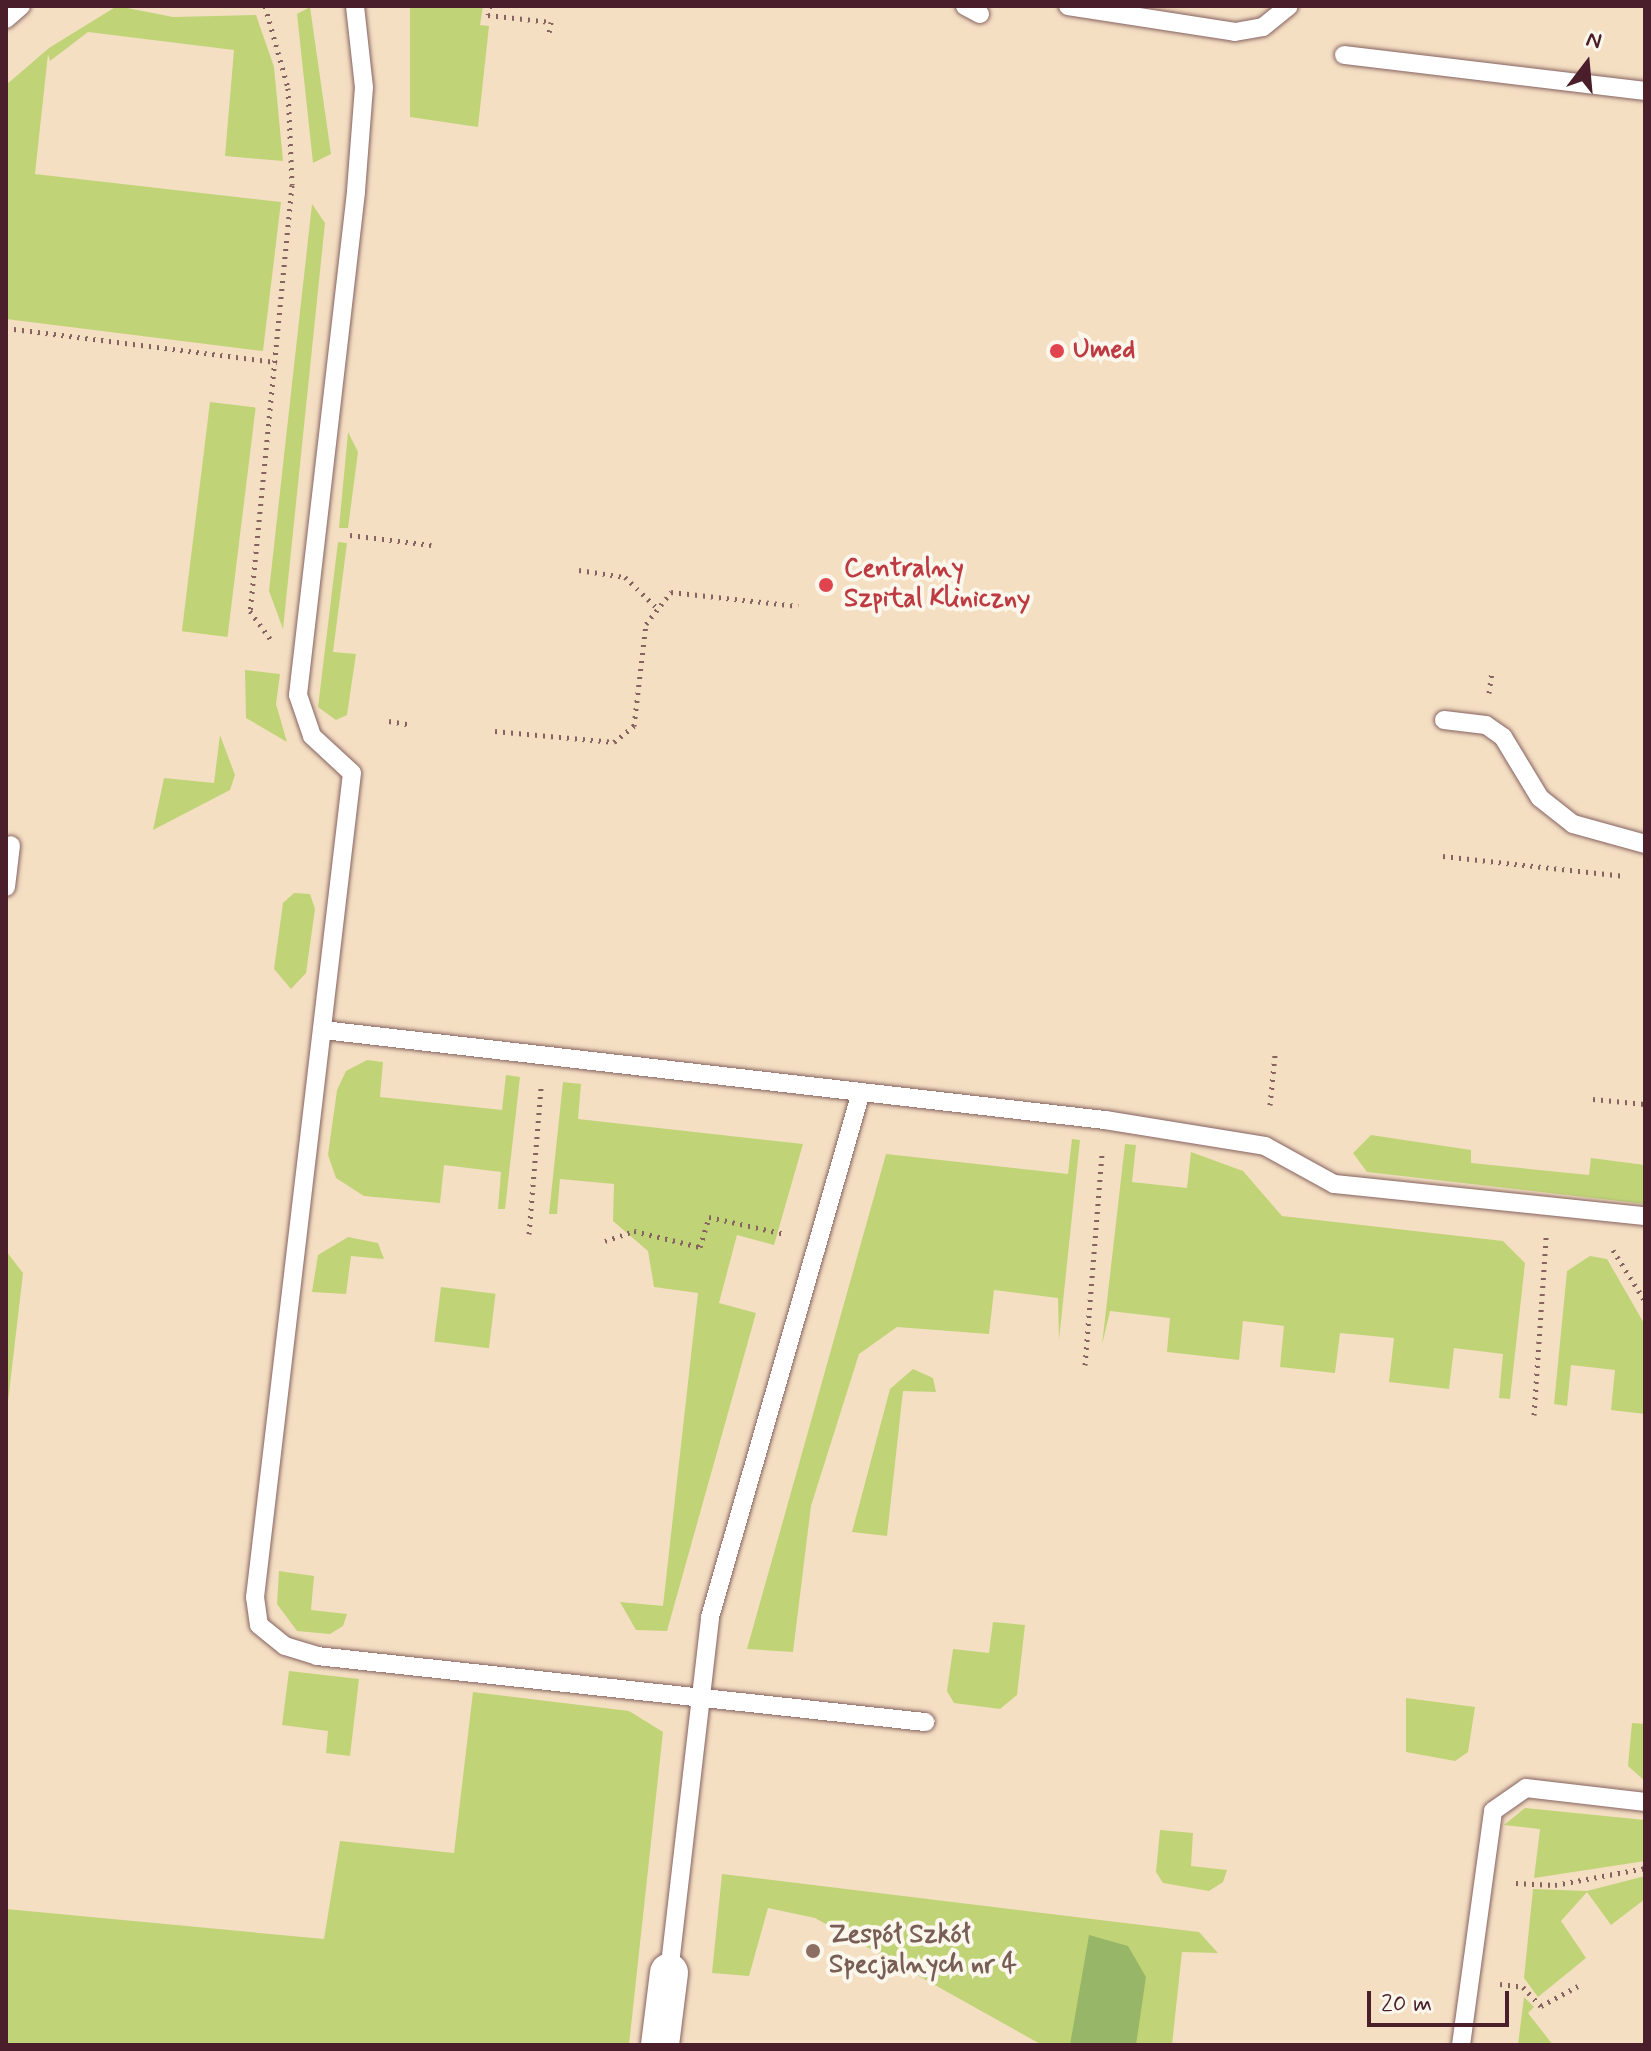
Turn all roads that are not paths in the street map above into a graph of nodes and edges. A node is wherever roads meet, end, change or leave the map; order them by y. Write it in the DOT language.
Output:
graph roads {
  1 [pos="21,6"];
  2 [pos="355,6"];
  3 [pos="1068,6"];
  4 [pos="1289,6"];
  5 [pos="6,19"];
  6 [pos="1344,55"];
  7 [pos="1645,91"];
  8 [pos="1444,720"];
  9 [pos="1645,844"];
  10 [pos="11,845"];
  11 [pos="6,887"];
  12 [pos="323,1030"];
  13 [pos="861,1092"];
  14 [pos="1645,1216"];
  15 [pos="698,1695"];
  16 [pos="925,1722"];
  17 [pos="1645,1802"];
  18 [pos="669,1973"];
  19 [pos="660,2045"];
  20 [pos="1461,2045"];
  1 -- 5 [label="lane"];
  2 -- 12 [label="lane"];
  3 -- 4 [label="lane"];
  6 -- 7 [label="lane"];
  8 -- 9 [label="lane"];
  10 -- 11 [label="lane"];
  12 -- 13 [label="lane"];
  12 -- 15 [label="lane"];
  13 -- 14 [label="lane"];
  13 -- 15 [label="lane"];
  15 -- 16 [label="lane"];
  15 -- 18 [label="lane"];
  17 -- 20 [label="lane"];
  18 -- 19 [label="street"];
}
